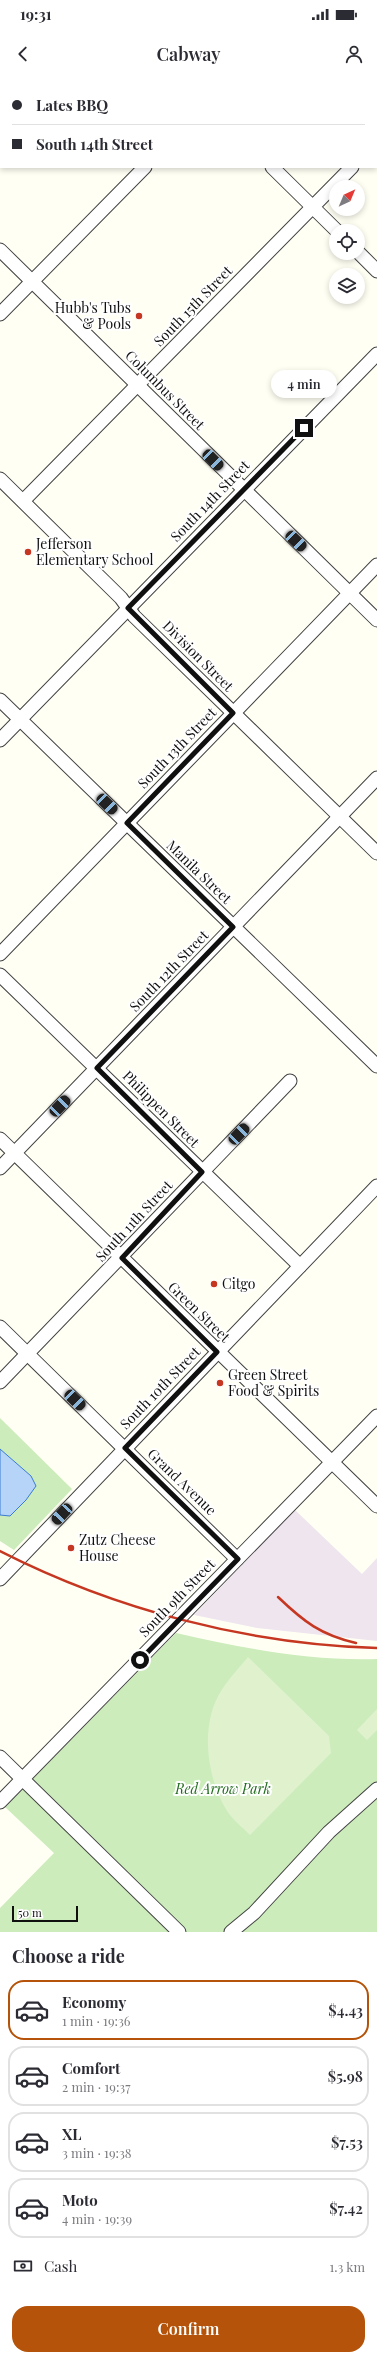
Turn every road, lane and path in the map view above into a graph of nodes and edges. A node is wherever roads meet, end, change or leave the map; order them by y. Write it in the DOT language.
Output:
graph roads {
  1 [pos="144,168"];
  2 [pos="273,168"];
  3 [pos="351,168"];
  4 [pos="312,207"];
  5 [pos="330,224"];
  6 [pos="0,250"];
  7 [pos="365,259"];
  8 [pos="377,271"];
  9 [pos="32,281"];
  10 [pos="0,314"];
  11 [pos="377,354"];
  12 [pos="138,386"];
  13 [pos="0,479"];
  14 [pos="243,490"];
  15 [pos="23,502"];
  16 [pos="377,566"];
  17 [pos="349,594"];
  18 [pos="128,608"];
  19 [pos="377,620"];
  20 [pos="0,700"];
  21 [pos="233,713"];
  22 [pos="20,719"];
  23 [pos="0,740"];
  24 [pos="377,778"];
  25 [pos="339,817"];
  26 [pos="127,823"];
  27 [pos="377,853"];
  28 [pos="233,927"];
  29 [pos="0,954"];
  30 [pos="0,975"];
  31 [pos="377,1066"];
  32 [pos="97,1068"];
  33 [pos="290,1081"];
  34 [pos="0,1139"];
  35 [pos="14,1153"];
  36 [pos="0,1168"];
  37 [pos="202,1172"];
  38 [pos="377,1186"];
  39 [pos="122,1258"];
  40 [pos="300,1266"];
  41 [pos="0,1328"];
  42 [pos="217,1352"];
  43 [pos="27,1354"];
  44 [pos="0,1382"];
  45 [pos="377,1416"];
  46 [pos="125,1448"];
  47 [pos="332,1462"];
  48 [pos="377,1506"];
  49 [pos="238,1559"];
  50 [pos="0,1579"];
  51 [pos="0,1757"];
  52 [pos="22,1779"];
  53 [pos="377,1789"];
  54 [pos="0,1802"];
  55 [pos="179,1932"];
  56 [pos="232,1932"];
  1 -- 9 [label="street"];
  2 -- 4 [label="street"];
  3 -- 4 [label="street, South 15th Street"];
  4 -- 5 [label="street"];
  4 -- 12 [label="street, South 15th Street"];
  6 -- 9 [label="street, Columbus Street"];
  7 -- 8 [label="street"];
  9 -- 10 [label="street"];
  9 -- 12 [label="street, Columbus Street"];
  11 -- 14 [label="street, South 14th Street"];
  12 -- 14 [label="street, Columbus Street"];
  12 -- 15 [label="street, South 15th Street"];
  13 -- 15 [label="street, Division Street"];
  14 -- 17 [label="street, Columbus Street"];
  14 -- 18 [label="street, South 14th Street"];
  15 -- 18 [label="street, Division Street"];
  16 -- 17 [label="street, South 13th Street"];
  17 -- 19 [label="street, Columbus Street"];
  17 -- 21 [label="street, South 13th Street"];
  18 -- 21 [label="street, Division Street"];
  18 -- 22 [label="street, South 14th Street"];
  20 -- 22 [label="street, Manila Street"];
  21 -- 25 [label="street, Division Street"];
  21 -- 26 [label="street, South 13th Street"];
  22 -- 23 [label="street, South 14th Street"];
  22 -- 26 [label="street, Manila Street"];
  24 -- 25 [label="street, South 12th Street"];
  25 -- 27 [label="street, Division Street"];
  25 -- 28 [label="street, South 12th Street"];
  26 -- 28 [label="street, Manila Street"];
  26 -- 29 [label="street, South 13th Street"];
  28 -- 31 [label="street, Manila Street"];
  28 -- 32 [label="street, South 12th Street"];
  30 -- 32 [label="street, Philippen Street"];
  32 -- 35 [label="street, South 12th Street"];
  32 -- 37 [label="street, Philippen Street"];
  33 -- 37 [label="street, South 11th Street"];
  34 -- 35 [label="street, Green Street"];
  35 -- 36 [label="street, South 12th Street"];
  35 -- 39 [label="street, Green Street"];
  37 -- 39 [label="street, South 11th Street"];
  37 -- 40 [label="street, Philippen Street"];
  38 -- 40 [label="street, South 10th Street"];
  39 -- 42 [label="street, Green Street"];
  39 -- 43 [label="street, South 11th Street"];
  40 -- 42 [label="street, South 10th Street"];
  41 -- 43 [label="street, Grand Avenue"];
  42 -- 46 [label="street, South 10th Street"];
  42 -- 47 [label="street, Green Street"];
  43 -- 44 [label="street, South 11th Street"];
  43 -- 46 [label="street, Grand Avenue"];
  45 -- 47 [label="street, South 9th Street"];
  46 -- 49 [label="street, Grand Avenue"];
  46 -- 50 [label="street, South 10th Street"];
  47 -- 48 [label="street, Green Street"];
  47 -- 49 [label="street, South 9th Street"];
  49 -- 52 [label="street, South 9th Street"];
  51 -- 52 [label="street"];
  52 -- 54 [label="street, South 9th Street"];
  52 -- 55 [label="street"];
  53 -- 56 [label="street"];
}
